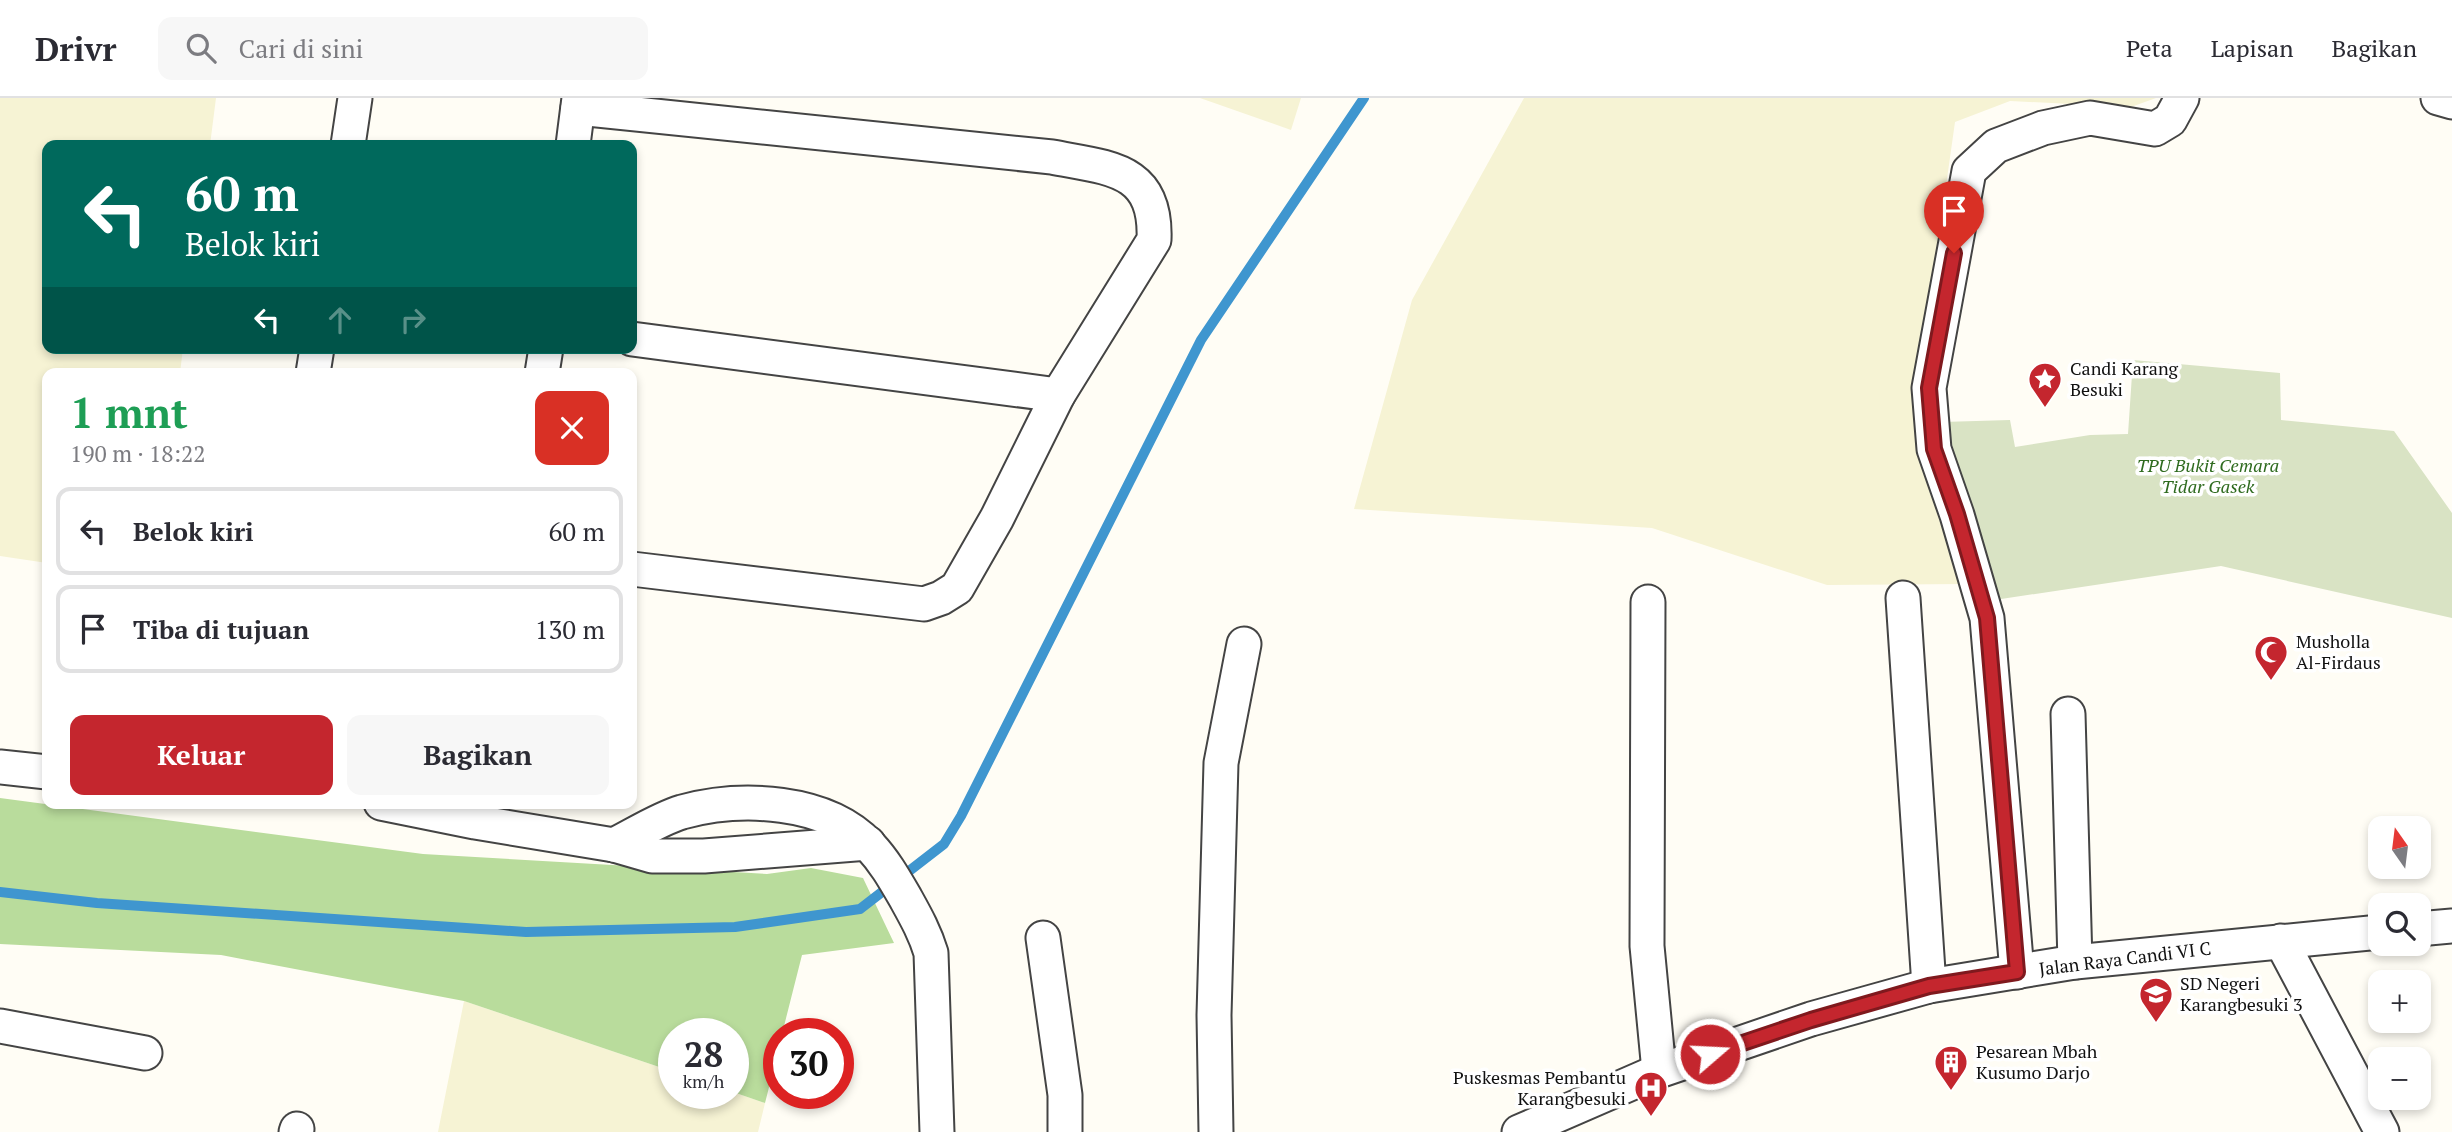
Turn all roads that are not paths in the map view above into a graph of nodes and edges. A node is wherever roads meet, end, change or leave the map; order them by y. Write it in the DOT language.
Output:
graph roads {
  1 [pos="355,98"];
  2 [pos="2182,98"];
  3 [pos="2438,98"];
  4 [pos="2452,102"];
  5 [pos="578,103"];
  6 [pos="349,140"];
  7 [pos="574,140"];
  8 [pos="637,340"];
  9 [pos="1058,395"];
  10 [pos="637,570"];
  11 [pos="1903,598"];
  12 [pos="1648,603"];
  13 [pos="1244,644"];
  14 [pos="2068,715"];
  15 [pos="0,767"];
  16 [pos="42,771"];
  17 [pos="439,809"];
  18 [pos="477,813"];
  19 [pos="614,845"];
  20 [pos="878,855"];
  21 [pos="2452,926"];
  22 [pos="2431,928"];
  23 [pos="2368,933"];
  24 [pos="1043,939"];
  25 [pos="2280,941"];
  26 [pos="2075,962"];
  27 [pos="2017,972"];
  28 [pos="1929,986"];
  29 [pos="0,1026"];
  30 [pos="145,1053"];
  31 [pos="1659,1071"];
  32 [pos="937,1132"];
  33 [pos="1066,1132"];
  34 [pos="1216,1132"];
  35 [pos="1519,1132"];
  36 [pos="2382,1132"];
  1 -- 6 [label="street"];
  2 -- 27 [label="street"];
  3 -- 4 [label="street"];
  5 -- 7 [label="street"];
  5 -- 9 [label="street"];
  8 -- 9 [label="street"];
  9 -- 10 [label="street"];
  11 -- 28 [label="street"];
  12 -- 31 [label="street"];
  13 -- 34 [label="street"];
  14 -- 26 [label="street"];
  15 -- 16 [label="street"];
  17 -- 18 [label="street"];
  18 -- 19 [label="street"];
  19 -- 20 [label="street"];
  19 -- 20 [label="street"];
  20 -- 32 [label="street"];
  21 -- 22 [label="street"];
  23 -- 25 [label="street, Jalan Raya Candi VI C"];
  24 -- 33 [label="street"];
  25 -- 26 [label="street, Jalan Raya Candi VI C"];
  25 -- 36 [label="street"];
  26 -- 27 [label="street, Jalan Raya Candi VI C"];
  27 -- 28 [label="street, Jalan Raya Candi VI C"];
  28 -- 31 [label="street, Jalan Raya Candi VI C"];
  29 -- 30 [label="street"];
  31 -- 35 [label="street, Jalan Raya Candi VI C"];
}
